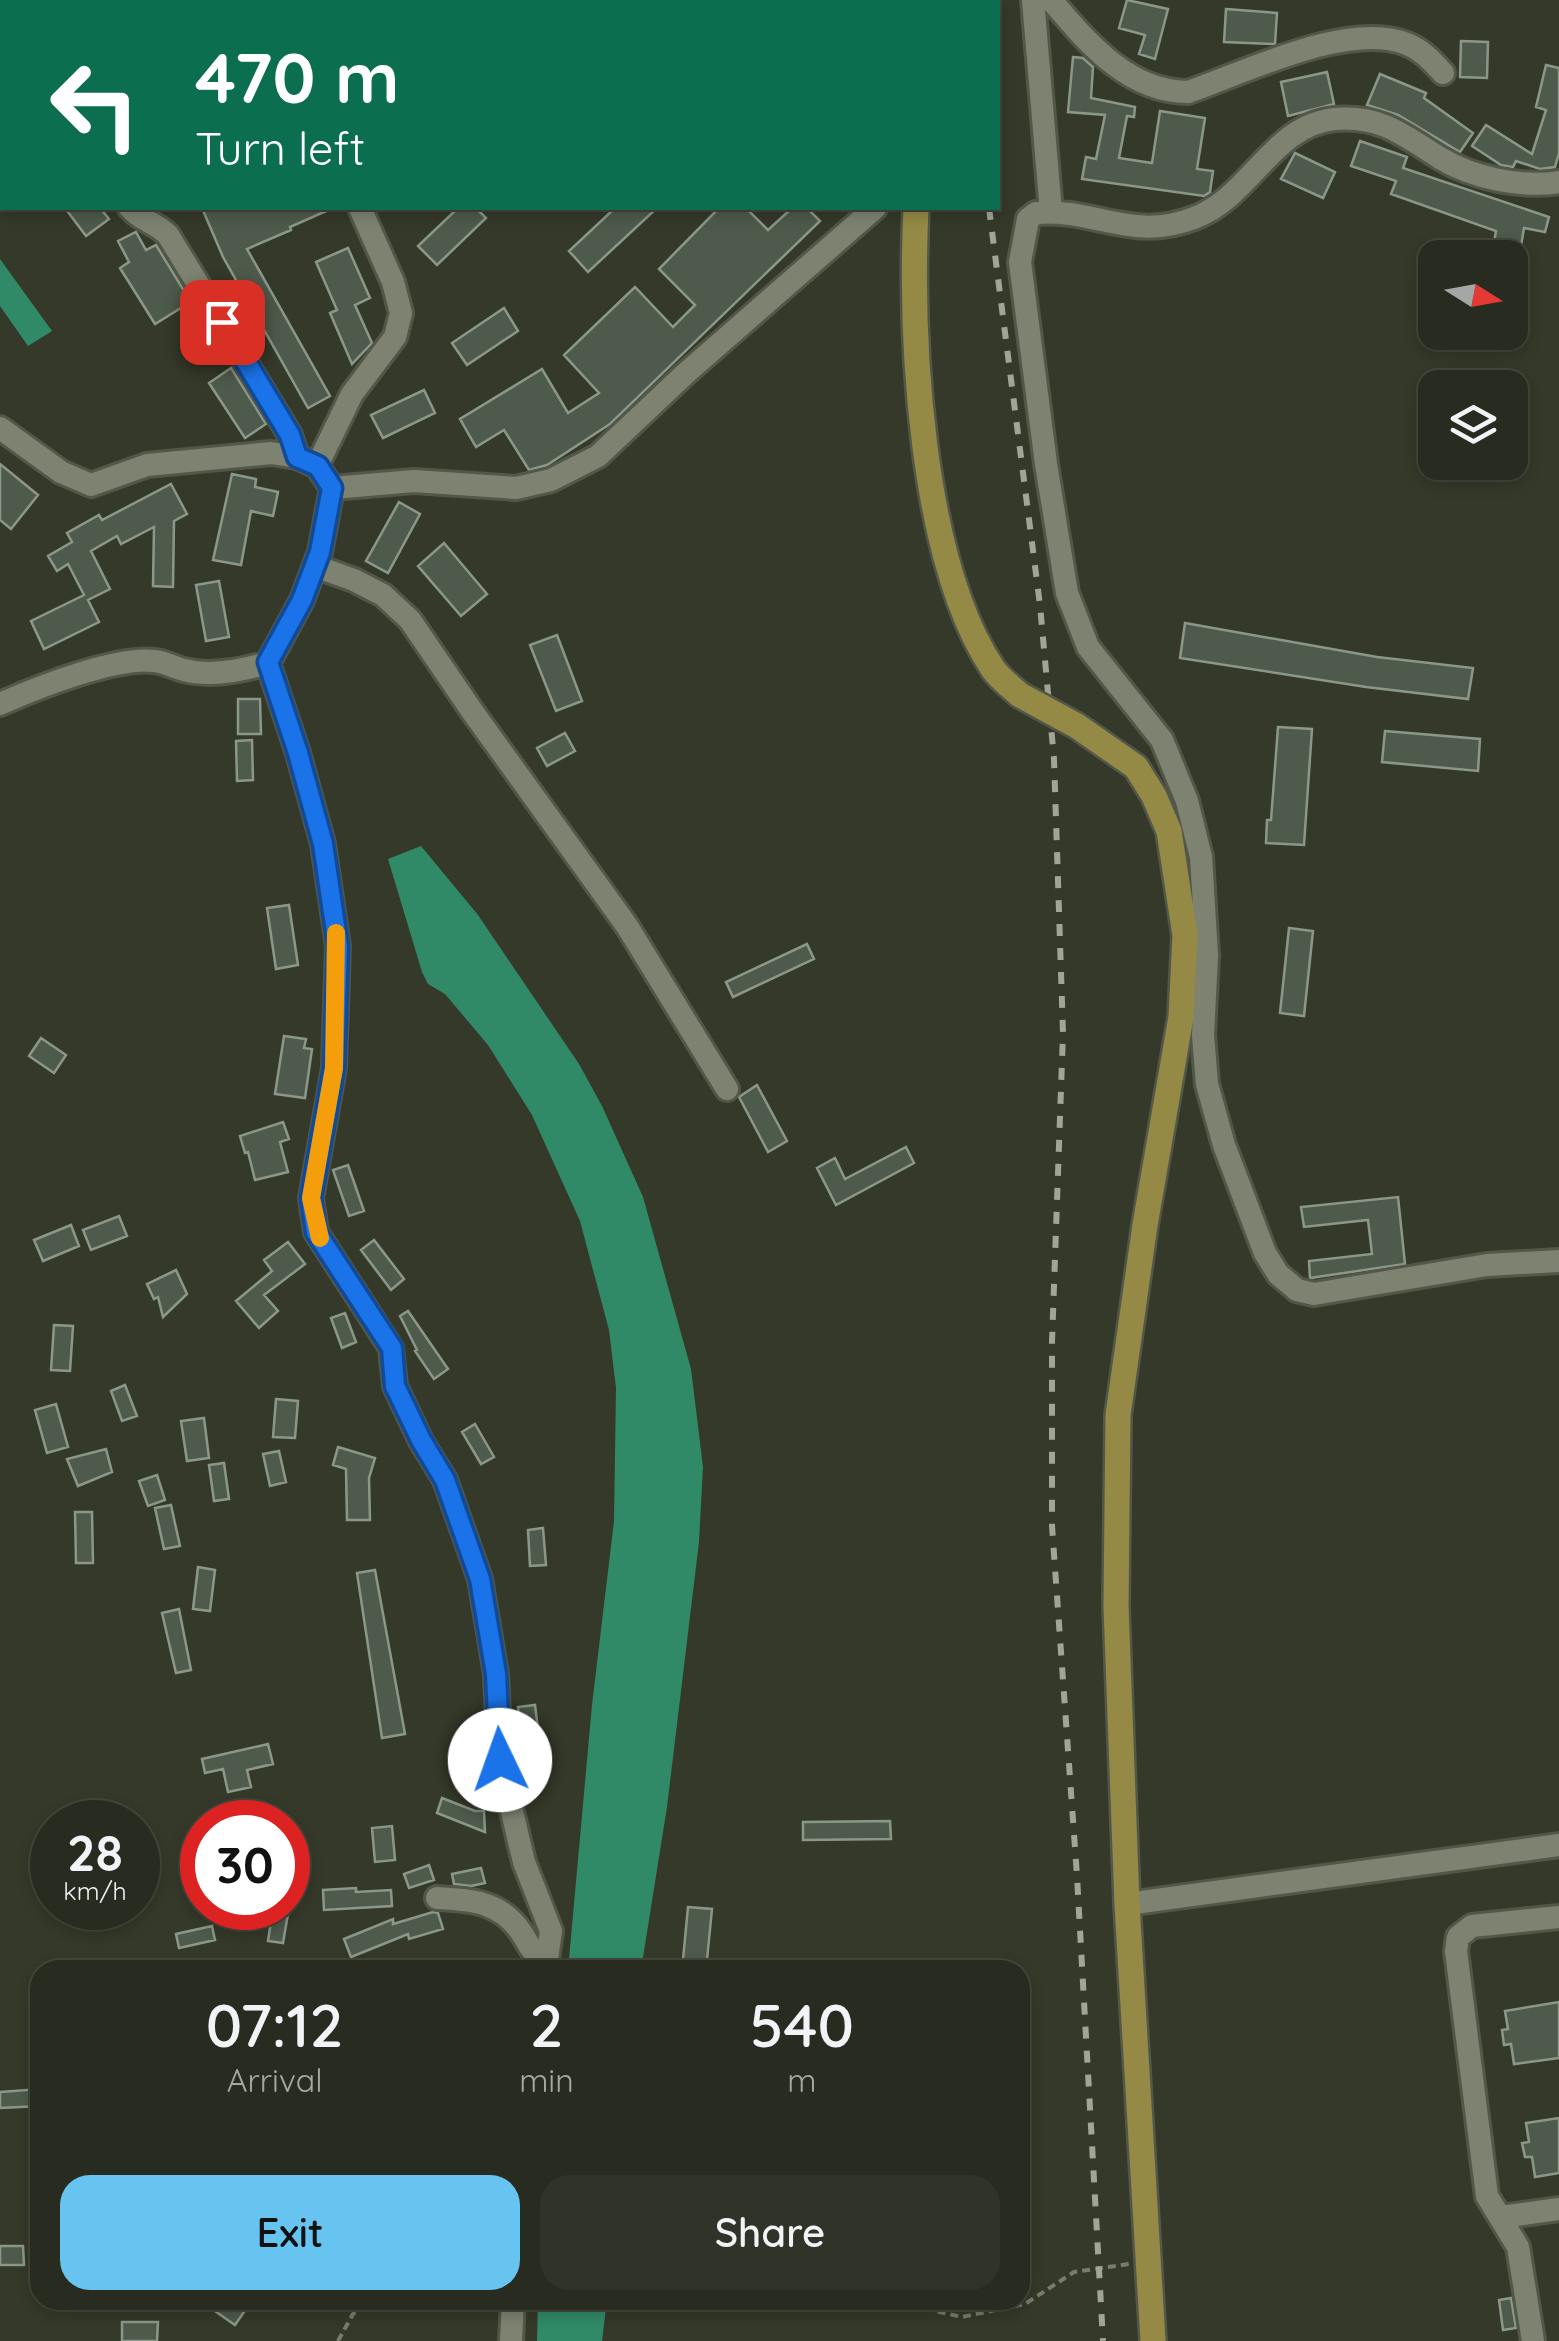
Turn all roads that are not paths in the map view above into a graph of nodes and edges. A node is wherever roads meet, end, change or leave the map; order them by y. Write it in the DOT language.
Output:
graph roads {
  1 [pos="1034,0"];
  2 [pos="1051,0"];
  3 [pos="1443,72"];
  4 [pos="1559,182"];
  5 [pos="132,210"];
  6 [pos="361,210"];
  7 [pos="873,210"];
  8 [pos="916,210"];
  9 [pos="1051,212"];
  10 [pos="0,428"];
  11 [pos="307,461"];
  12 [pos="332,488"];
  13 [pos="314,566"];
  14 [pos="268,662"];
  15 [pos="0,704"];
  16 [pos="1196,827"];
  17 [pos="1169,831"];
  18 [pos="727,1089"];
  19 [pos="1559,1261"];
  20 [pos="1559,1846"];
  21 [pos="437,1898"];
  22 [pos="1127,1904"];
  23 [pos="1559,1917"];
  24 [pos="541,1960"];
  25 [pos="547,1960"];
  26 [pos="1559,2210"];
  27 [pos="1501,2217"];
  28 [pos="512,2310"];
  29 [pos="510,2341"];
  30 [pos="1153,2341"];
  31 [pos="1534,2341"];
  1 -- 9 [label="street"];
  2 -- 3 [label="street"];
  4 -- 9 [label="street"];
  5 -- 11 [label="street"];
  6 -- 11 [label="street"];
  7 -- 12 [label="street"];
  8 -- 17 [label="main road, bridge"];
  9 -- 16 [label="street"];
  10 -- 11 [label="street"];
  11 -- 12 [label="street"];
  12 -- 13 [label="street"];
  13 -- 14 [label="street"];
  13 -- 18 [label="street"];
  14 -- 15 [label="street"];
  14 -- 25 [label="street"];
  16 -- 17 [label="street"];
  16 -- 19 [label="street"];
  17 -- 22 [label="main road"];
  20 -- 22 [label="street"];
  21 -- 24 [label="street"];
  22 -- 30 [label="main road"];
  23 -- 27 [label="street"];
  26 -- 27 [label="street"];
  27 -- 31 [label="street"];
  28 -- 29 [label="street"];
}
